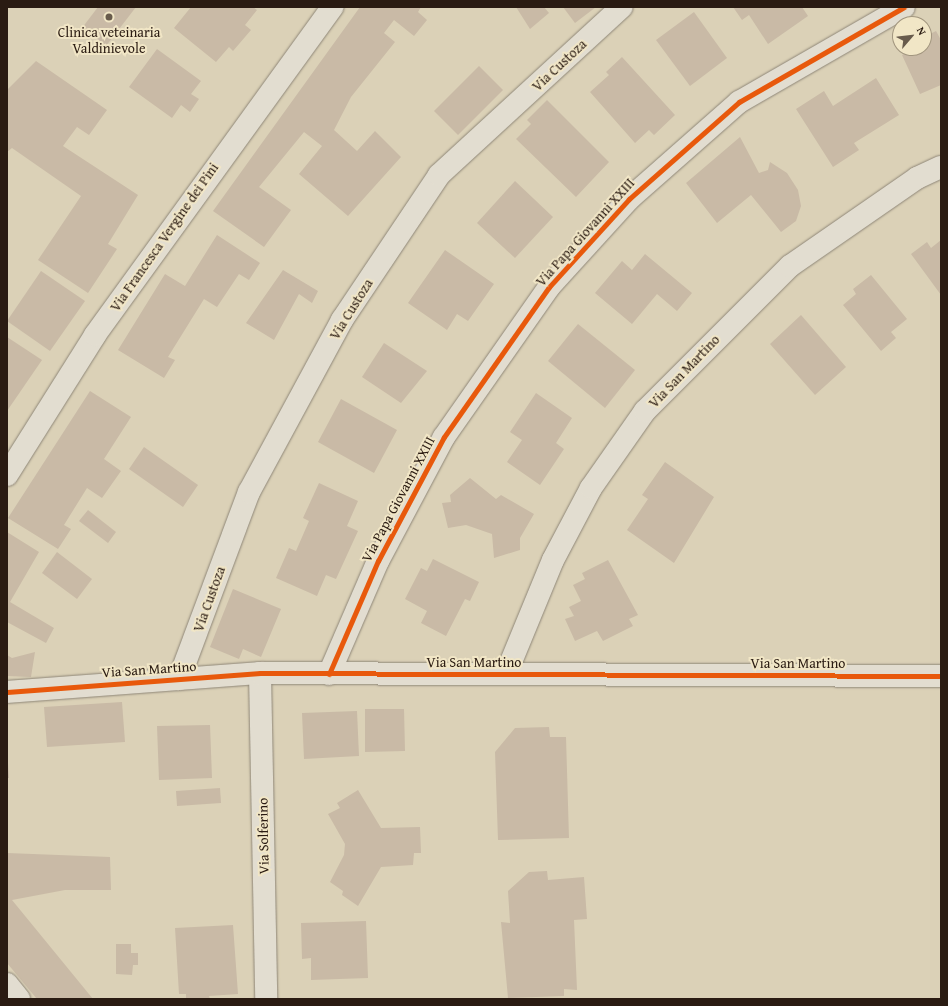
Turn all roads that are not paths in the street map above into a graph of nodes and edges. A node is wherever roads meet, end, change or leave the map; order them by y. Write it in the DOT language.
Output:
graph roads {
  1 [pos="332,7"];
  2 [pos="622,7"];
  3 [pos="904,7"];
  4 [pos="941,167"];
  5 [pos="7,475"];
  6 [pos="260,673"];
  7 [pos="329,674"];
  8 [pos="506,674"];
  9 [pos="941,676"];
  10 [pos="179,679"];
  11 [pos="7,692"];
  12 [pos="7,984"];
  13 [pos="19,999"];
  14 [pos="266,999"];
  1 -- 5 [label="street, Via Francesca Vergine dei Pini"];
  2 -- 10 [label="street, Via Custoza"];
  3 -- 7 [label="street, Via Papa Giovanni XXIII"];
  4 -- 8 [label="street, Via San Martino"];
  6 -- 7 [label="street, Via San Martino"];
  6 -- 10 [label="street, Via San Martino"];
  6 -- 14 [label="street, Via Solferino"];
  7 -- 8 [label="street, Via San Martino"];
  8 -- 9 [label="street, Via San Martino"];
  10 -- 11 [label="street, Via San Martino"];
  12 -- 13 [label="street"];
}
